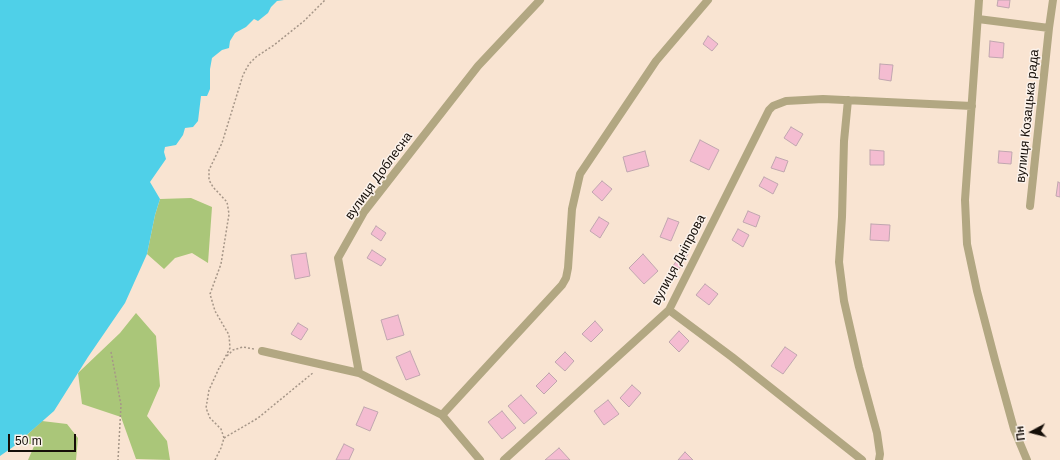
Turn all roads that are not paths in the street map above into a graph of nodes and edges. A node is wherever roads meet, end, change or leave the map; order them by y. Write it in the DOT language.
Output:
graph roads {
  1 [pos="540,0"];
  2 [pos="708,0"];
  3 [pos="979,0"];
  4 [pos="1053,0"];
  5 [pos="978,19"];
  6 [pos="1049,28"];
  7 [pos="848,100"];
  8 [pos="972,106"];
  9 [pos="1030,206"];
  10 [pos="669,310"];
  11 [pos="262,351"];
  12 [pos="360,373"];
  13 [pos="442,415"];
  14 [pos="480,460"];
  15 [pos="504,460"];
  16 [pos="862,460"];
  17 [pos="879,460"];
  18 [pos="1027,460"];
  1 -- 12 [label="street, вулиця Доблесна"];
  2 -- 13 [label="street"];
  3 -- 5 [label="street"];
  4 -- 6 [label="street, вулиця Козацька рада"];
  5 -- 6 [label="street"];
  5 -- 8 [label="street"];
  6 -- 9 [label="street, вулиця Козацька рада"];
  7 -- 8 [label="street"];
  7 -- 10 [label="street, вулиця Дніпрова"];
  7 -- 17 [label="street"];
  8 -- 18 [label="street"];
  10 -- 15 [label="street, вулиця Дніпрова"];
  10 -- 16 [label="street"];
  11 -- 12 [label="street"];
  12 -- 13 [label="street"];
  13 -- 14 [label="street"];
}
